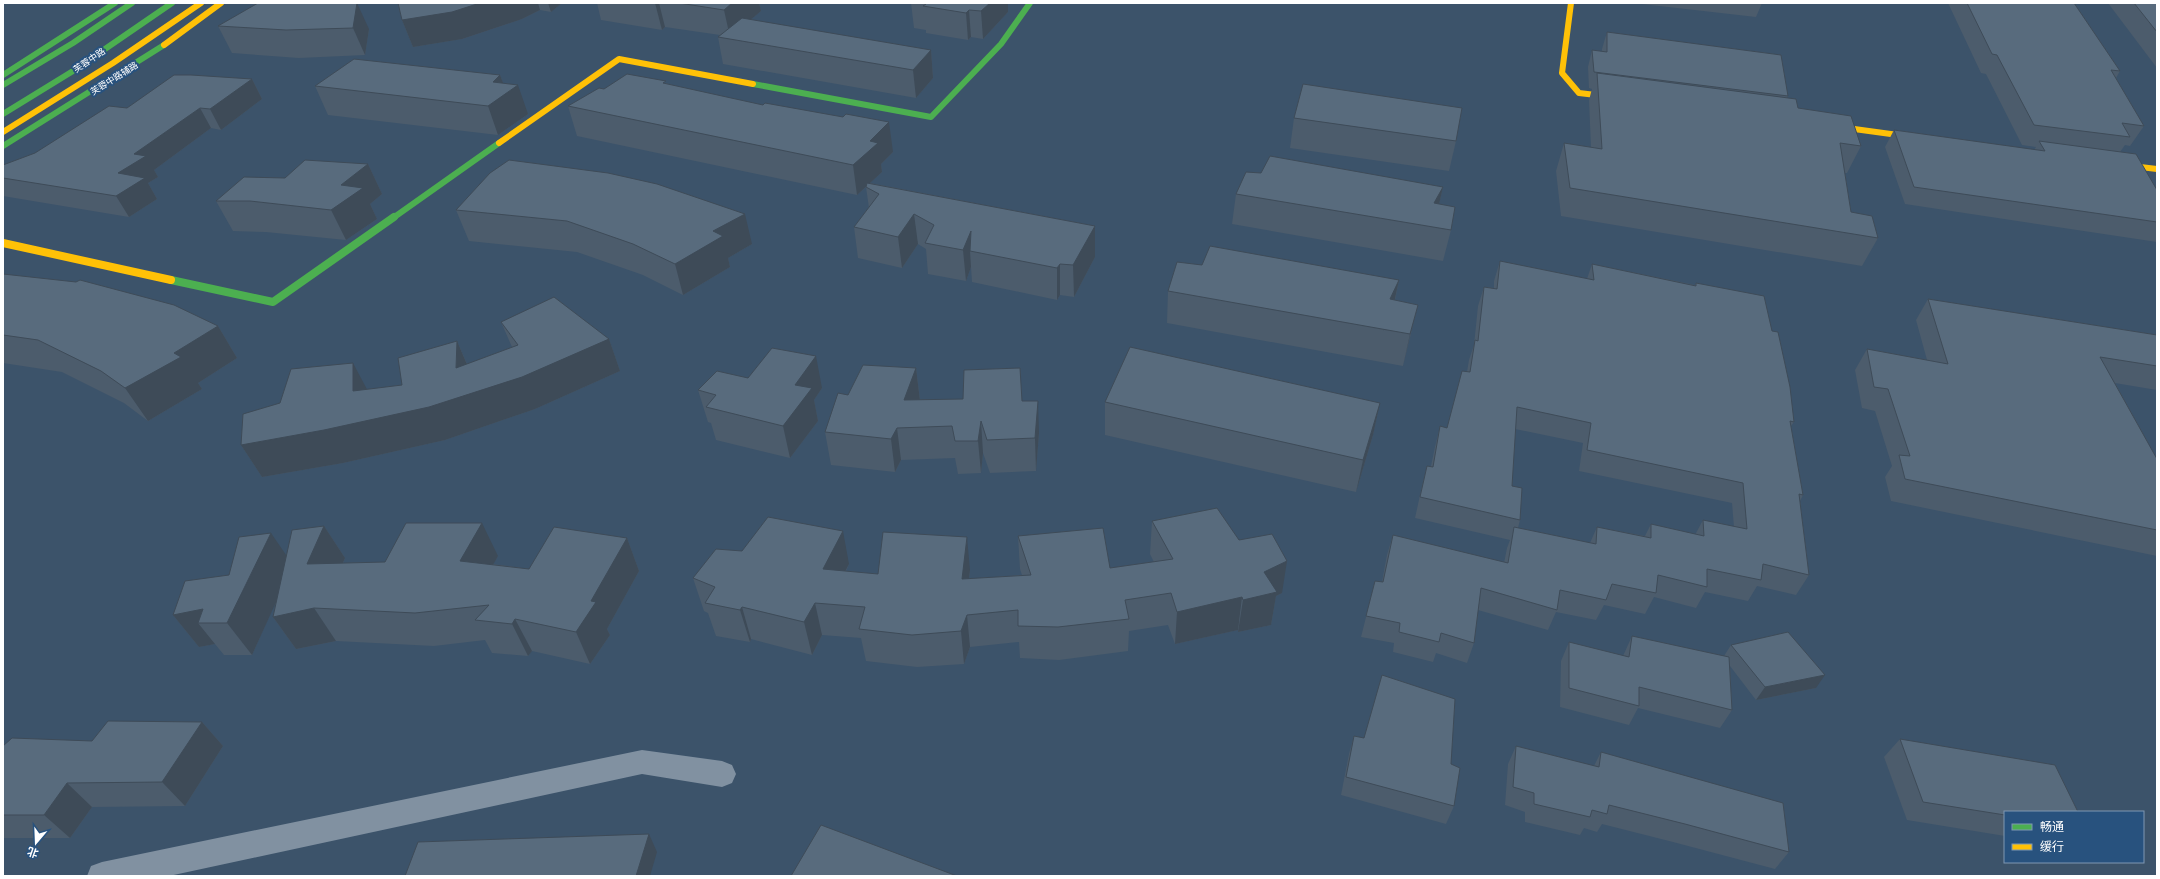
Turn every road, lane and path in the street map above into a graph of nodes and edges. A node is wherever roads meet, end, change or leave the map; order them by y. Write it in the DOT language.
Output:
graph roads {
  1 [pos="115,3"];
  2 [pos="132,3"];
  3 [pos="172,3"];
  4 [pos="201,3"];
  5 [pos="221,3"];
  6 [pos="1030,3"];
  7 [pos="1571,3"];
  8 [pos="3,74"];
  9 [pos="3,85"];
  10 [pos="1634,100"];
  11 [pos="3,114"];
  12 [pos="1817,124"];
  13 [pos="3,132"];
  14 [pos="1927,139"];
  15 [pos="3,146"];
  16 [pos="2102,162"];
  17 [pos="2157,169"];
  18 [pos="3,243"];
  19 [pos="722,774"];
  20 [pos="102,876"];
  1 -- 8 [label="main road"];
  2 -- 9 [label="main road"];
  3 -- 11 [label="main road, 芙蓉中路"];
  4 -- 13 [label="main road"];
  5 -- 15 [label="main road, 芙蓉中路辅路"];
  6 -- 18 [label="main road"];
  7 -- 10 [label="main road"];
  12 -- 14 [label="main road"];
  16 -- 17 [label="main road"];
  19 -- 20 [label="street"];
}
